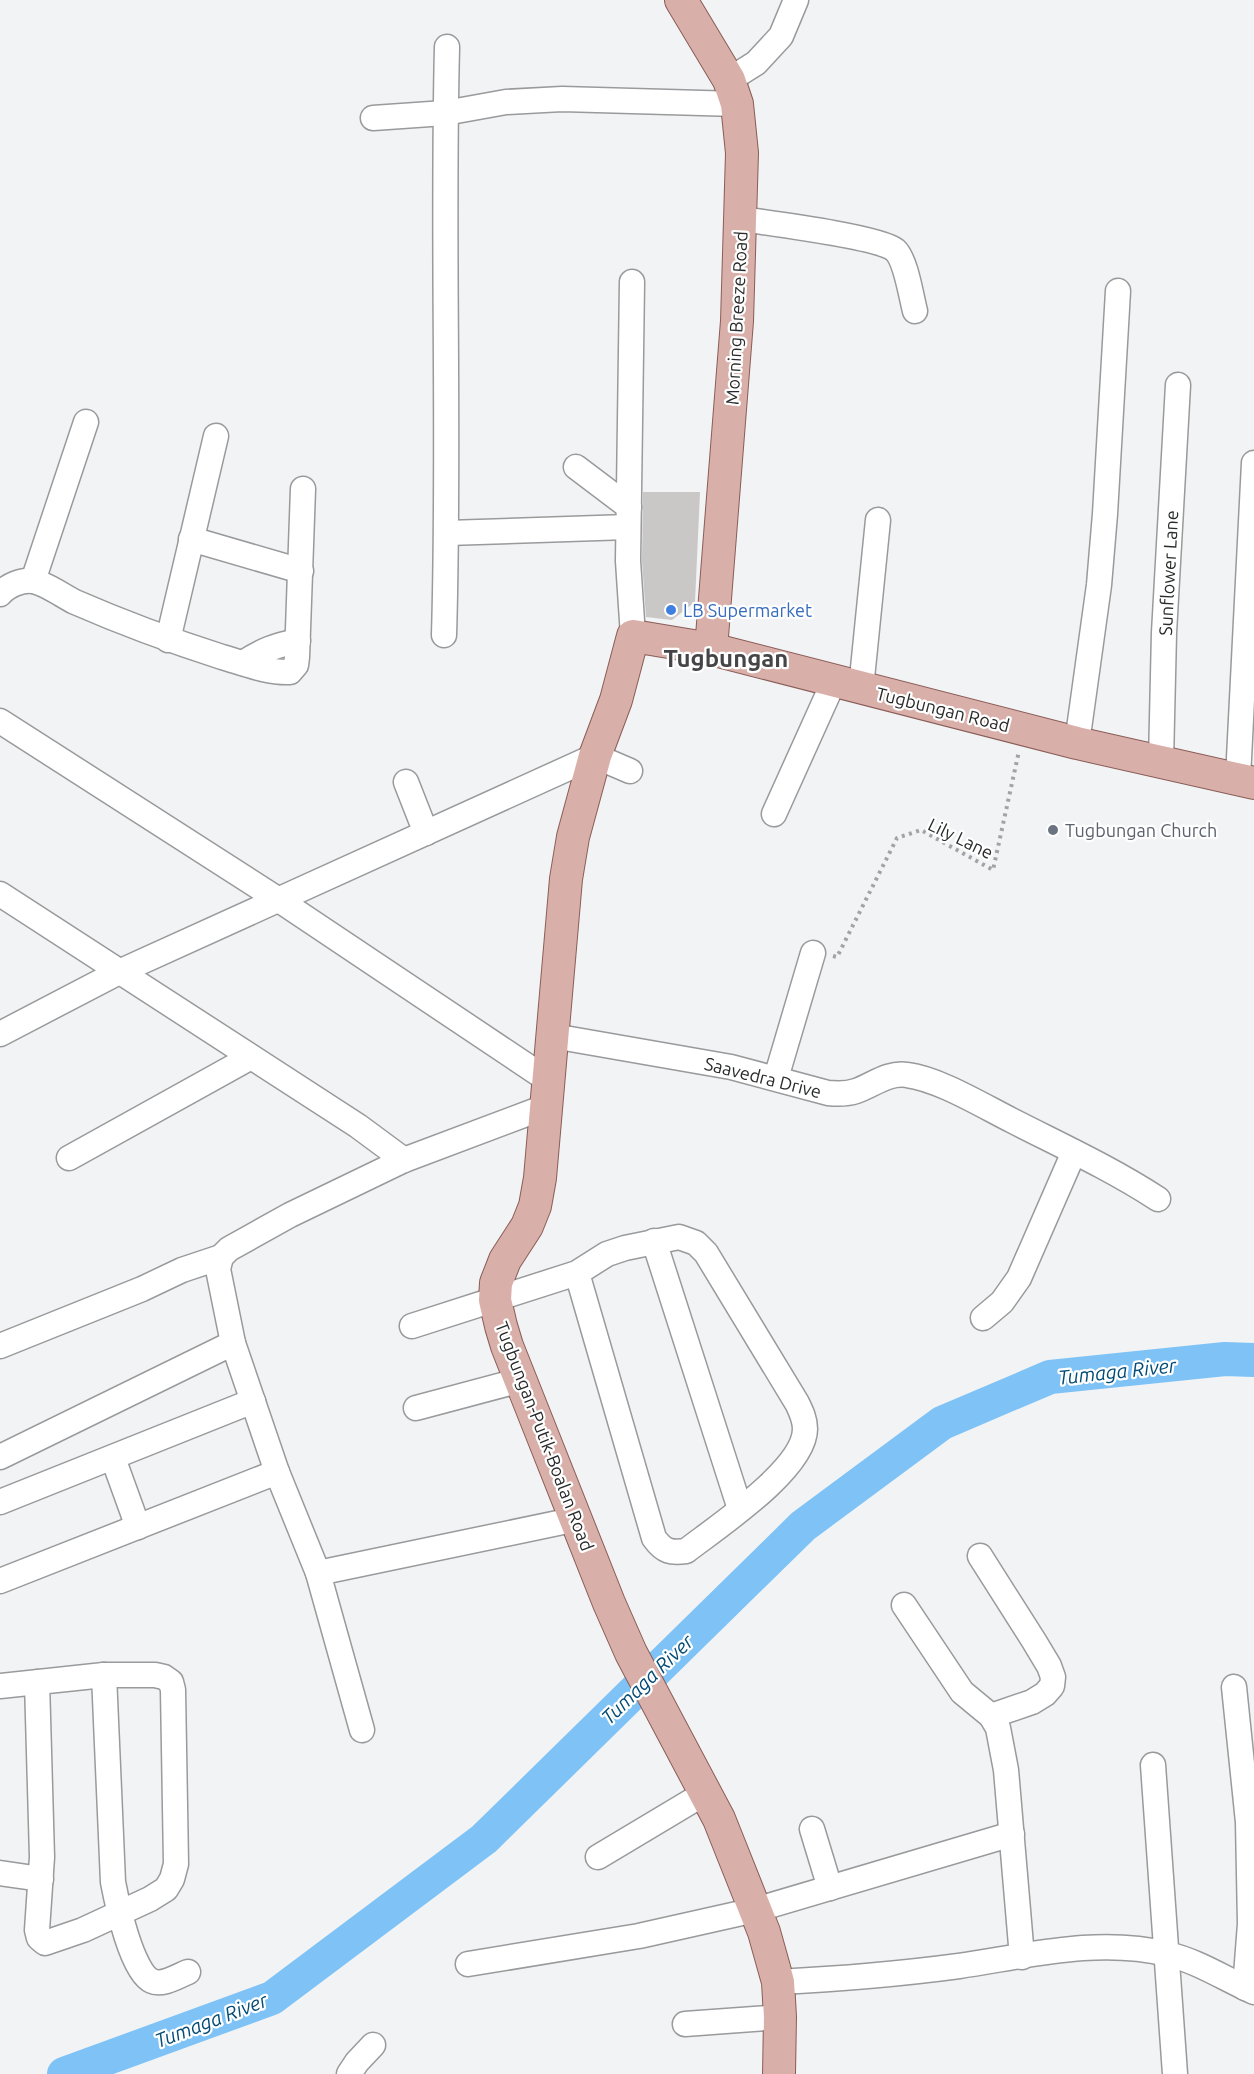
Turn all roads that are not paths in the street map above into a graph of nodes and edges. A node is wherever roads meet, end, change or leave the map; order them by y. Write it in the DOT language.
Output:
graph roads {
  1 [pos="681,0"];
  2 [pos="796,0"];
  3 [pos="447,47"];
  4 [pos="733,92"];
  5 [pos="445,113"];
  6 [pos="373,118"];
  7 [pos="741,219"];
  8 [pos="632,282"];
  9 [pos="1118,291"];
  10 [pos="915,311"];
  11 [pos="1178,385"];
  12 [pos="86,422"];
  13 [pos="216,436"];
  14 [pos="1254,463"];
  15 [pos="576,467"];
  16 [pos="303,489"];
  17 [pos="629,517"];
  18 [pos="878,520"];
  19 [pos="447,533"];
  20 [pos="191,539"];
  21 [pos="301,571"];
  22 [pos="33,581"];
  23 [pos="1,589"];
  24 [pos="444,635"];
  25 [pos="633,636"];
  26 [pos="168,640"];
  27 [pos="711,649"];
  28 [pos="847,685"];
  29 [pos="0,722"];
  30 [pos="1077,743"];
  31 [pos="595,756"];
  32 [pos="1161,761"];
  33 [pos="630,771"];
  34 [pos="1246,781"];
  35 [pos="406,782"];
  36 [pos="774,814"];
  37 [pos="426,833"];
  38 [pos="0,894"];
  39 [pos="279,900"];
  40 [pos="813,953"];
  41 [pos="119,972"];
  42 [pos="0,1034"];
  43 [pos="553,1036"];
  44 [pos="251,1057"];
  45 [pos="776,1078"];
  46 [pos="547,1094"];
  47 [pos="1074,1152"];
  48 [pos="69,1158"];
  49 [pos="404,1160"];
  50 [pos="1158,1199"];
  51 [pos="654,1241"];
  52 [pos="221,1257"];
  53 [pos="577,1273"];
  54 [pos="495,1300"];
  55 [pos="984,1318"];
  56 [pos="412,1326"];
  57 [pos="233,1343"];
  58 [pos="0,1346"];
  59 [pos="521,1380"];
  60 [pos="253,1401"];
  61 [pos="416,1408"];
  62 [pos="0,1457"];
  63 [pos="113,1458"];
  64 [pos="277,1472"];
  65 [pos="0,1502"];
  66 [pos="740,1509"];
  67 [pos="576,1519"];
  68 [pos="138,1527"];
  69 [pos="980,1556"];
  70 [pos="318,1573"];
  71 [pos="0,1581"];
  72 [pos="904,1605"];
  73 [pos="104,1675"];
  74 [pos="37,1682"];
  75 [pos="0,1686"];
  76 [pos="1234,1687"];
  77 [pos="992,1716"];
  78 [pos="362,1730"];
  79 [pos="1154,1765"];
  80 [pos="705,1793"];
  81 [pos="812,1829"];
  82 [pos="1012,1834"];
  83 [pos="598,1857"];
  84 [pos="0,1873"];
  85 [pos="41,1879"];
  86 [pos="830,1888"];
  87 [pos="755,1910"];
  88 [pos="119,1913"];
  89 [pos="1166,1954"];
  90 [pos="1022,1957"];
  91 [pos="468,1964"];
  92 [pos="188,1972"];
  93 [pos="778,1982"];
  94 [pos="1250,1990"];
  95 [pos="780,2017"];
  96 [pos="685,2024"];
  97 [pos="373,2045"];
  98 [pos="349,2074"];
  99 [pos="779,2074"];
  100 [pos="1175,2074"];
  1 -- 4 [label="main road, Morning Breeze Road"];
  2 -- 4 [label="street"];
  3 -- 5 [label="street"];
  4 -- 5 [label="street"];
  4 -- 7 [label="main road, Morning Breeze Road"];
  5 -- 6 [label="street"];
  5 -- 19 [label="street"];
  7 -- 10 [label="street"];
  7 -- 27 [label="main road, Morning Breeze Road"];
  8 -- 17 [label="street"];
  9 -- 30 [label="street"];
  11 -- 32 [label="street, Sunflower Lane"];
  12 -- 22 [label="street"];
  13 -- 20 [label="street"];
  14 -- 34 [label="street"];
  15 -- 17 [label="street"];
  16 -- 21 [label="street"];
  17 -- 19 [label="street"];
  17 -- 25 [label="street"];
  18 -- 28 [label="street"];
  19 -- 24 [label="street"];
  20 -- 21 [label="street"];
  20 -- 26 [label="street"];
  21 -- 26 [label="street"];
  22 -- 23 [label="street"];
  22 -- 26 [label="street"];
  25 -- 27 [label="main road, Tugbungan Road"];
  25 -- 31 [label="main road, Tugbungan-Putik-Boalan Road"];
  27 -- 28 [label="main road, Tugbungan Road"];
  28 -- 30 [label="main road, Tugbungan Road"];
  28 -- 36 [label="street"];
  29 -- 39 [label="street"];
  30 -- 32 [label="main road, Tugbungan Road"];
  31 -- 33 [label="street"];
  31 -- 37 [label="street"];
  31 -- 43 [label="main road, Tugbungan-Putik-Boalan Road"];
  32 -- 34 [label="main road, Tugbungan Road"];
  35 -- 37 [label="street"];
  37 -- 39 [label="street"];
  38 -- 41 [label="street"];
  39 -- 41 [label="street"];
  39 -- 46 [label="street"];
  40 -- 45 [label="street"];
  41 -- 42 [label="street"];
  41 -- 44 [label="street"];
  43 -- 45 [label="street, Saavedra Drive"];
  43 -- 46 [label="main road, Tugbungan-Putik-Boalan Road"];
  44 -- 48 [label="street"];
  44 -- 49 [label="street"];
  45 -- 47 [label="street, Saavedra Drive"];
  46 -- 49 [label="street"];
  46 -- 54 [label="main road, Tugbungan-Putik-Boalan Road"];
  47 -- 50 [label="street, Saavedra Drive"];
  47 -- 55 [label="street"];
  49 -- 52 [label="street"];
  51 -- 53 [label="street"];
  51 -- 66 [label="street"];
  51 -- 66 [label="street"];
  52 -- 57 [label="street"];
  52 -- 58 [label="street"];
  53 -- 54 [label="street"];
  53 -- 66 [label="street"];
  54 -- 56 [label="street"];
  54 -- 59 [label="main road, Tugbungan-Putik-Boalan Road"];
  57 -- 60 [label="street"];
  57 -- 62 [label="street"];
  59 -- 61 [label="street"];
  59 -- 67 [label="main road, Tugbungan-Putik-Boalan Road"];
  60 -- 63 [label="street"];
  60 -- 64 [label="street"];
  63 -- 65 [label="street"];
  63 -- 68 [label="street"];
  64 -- 68 [label="street"];
  64 -- 70 [label="street"];
  67 -- 70 [label="street"];
  67 -- 80 [label="main road, Tugbungan-Putik-Boalan Road"];
  68 -- 71 [label="street"];
  69 -- 77 [label="street"];
  70 -- 78 [label="street"];
  72 -- 77 [label="street"];
  73 -- 74 [label="street"];
  73 -- 88 [label="street"];
  73 -- 88 [label="street"];
  74 -- 75 [label="street"];
  74 -- 85 [label="street"];
  76 -- 94 [label="street"];
  77 -- 82 [label="street"];
  79 -- 89 [label="street"];
  80 -- 83 [label="street"];
  80 -- 87 [label="main road, Tugbungan-Putik-Boalan Road"];
  81 -- 86 [label="street"];
  82 -- 86 [label="street"];
  82 -- 90 [label="street"];
  84 -- 85 [label="street"];
  85 -- 88 [label="street"];
  86 -- 87 [label="street"];
  87 -- 91 [label="street"];
  87 -- 93 [label="main road, Tugbungan-Putik-Boalan Road"];
  88 -- 92 [label="street"];
  89 -- 90 [label="street"];
  89 -- 94 [label="street"];
  89 -- 100 [label="street"];
  90 -- 93 [label="street"];
  93 -- 95 [label="main road, Tugbungan-Putik-Boalan Road"];
  95 -- 96 [label="street"];
  95 -- 99 [label="main road, Tugbungan-Putik-Boalan Road"];
  97 -- 98 [label="street"];
}
